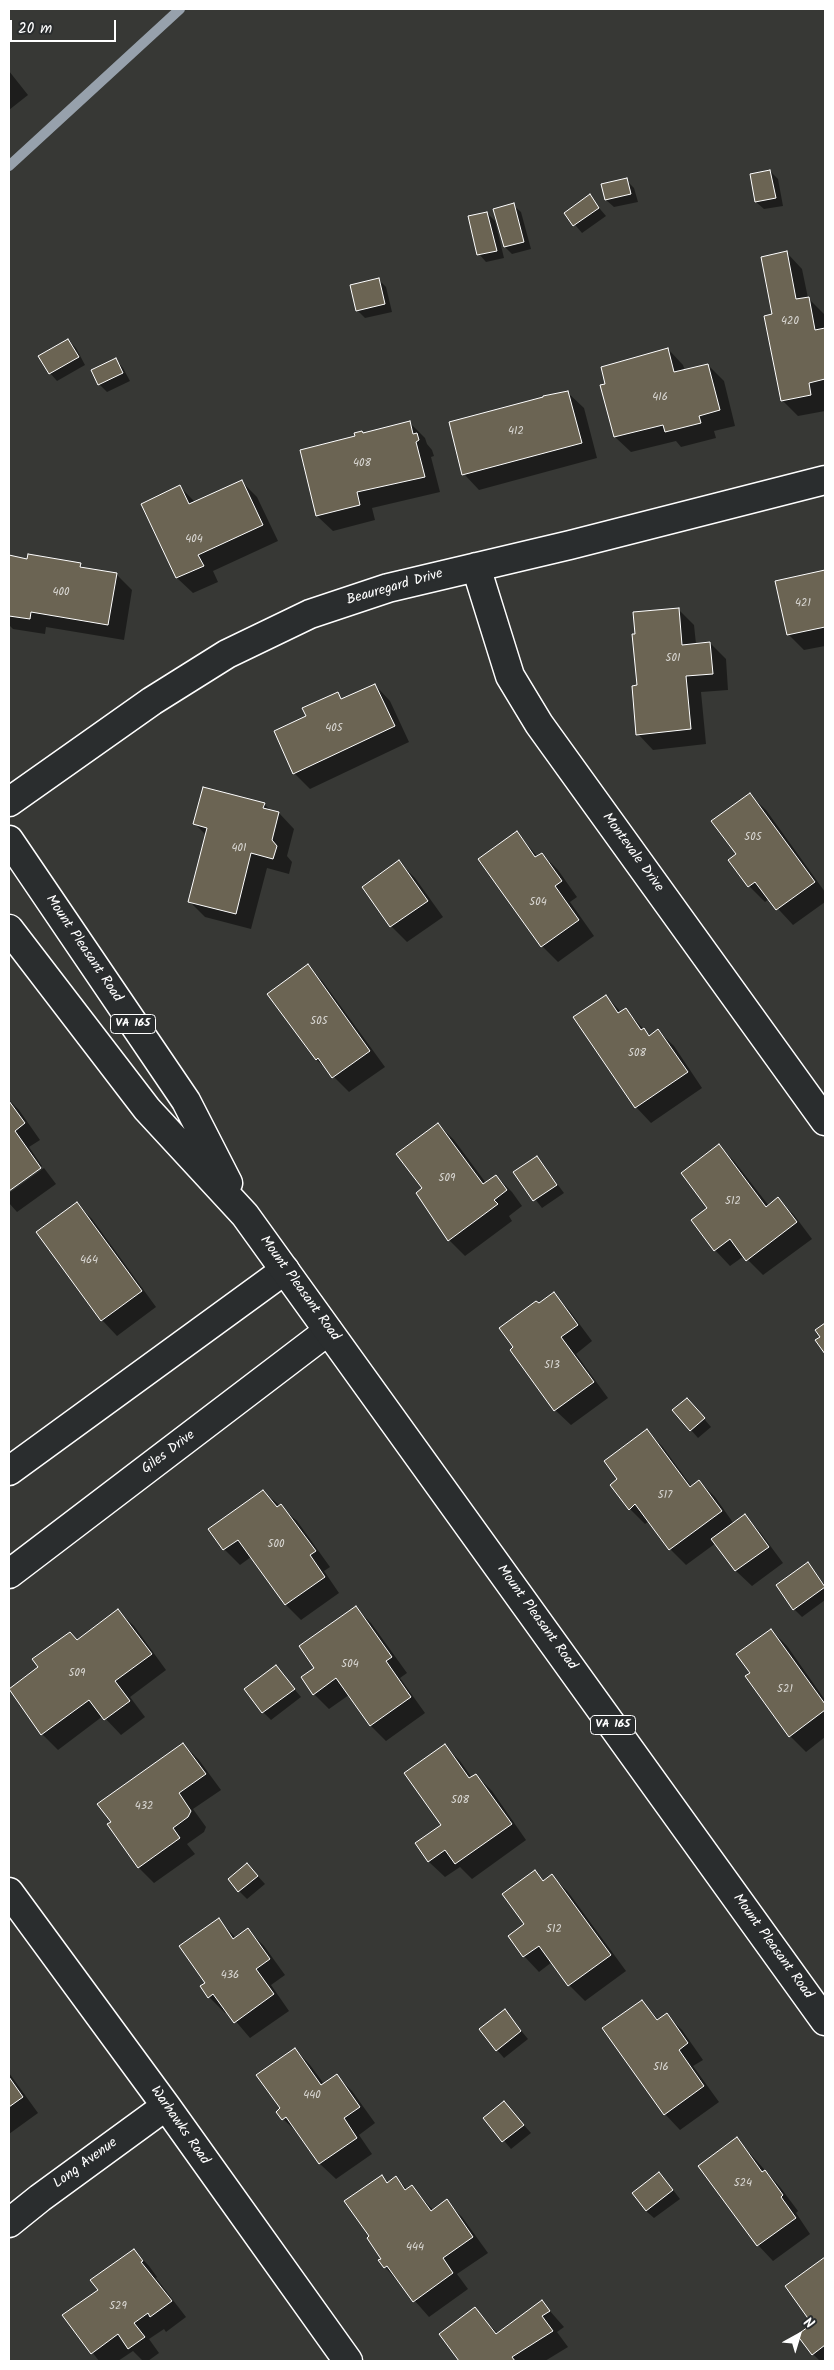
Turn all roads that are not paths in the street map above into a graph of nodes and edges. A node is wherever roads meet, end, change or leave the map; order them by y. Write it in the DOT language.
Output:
graph roads {
  1 [pos="825,480"];
  2 [pos="476,567"];
  3 [pos="9,802"];
  4 [pos="9,840"];
  5 [pos="9,929"];
  6 [pos="825,1121"];
  7 [pos="245,1215"];
  8 [pos="285,1270"];
  9 [pos="328,1331"];
  10 [pos="9,1471"];
  11 [pos="9,1574"];
  12 [pos="9,1892"];
  13 [pos="825,2021"];
  14 [pos="166,2106"];
  15 [pos="9,2223"];
  16 [pos="348,2361"];
  1 -- 2 [label="main road, Beauregard Drive"];
  2 -- 3 [label="main road, Beauregard Drive"];
  2 -- 6 [label="main road, Montevale Drive"];
  4 -- 7 [label="main road, Mount Pleasant Road / VA 165"];
  5 -- 7 [label="main road, Mount Pleasant Road / VA 165"];
  7 -- 8 [label="main road, Mount Pleasant Road / VA 165"];
  8 -- 9 [label="main road, Mount Pleasant Road / VA 165"];
  8 -- 10 [label="main road"];
  9 -- 11 [label="main road, Giles Drive"];
  9 -- 13 [label="main road, Mount Pleasant Road / VA 165"];
  12 -- 14 [label="main road, Warhawks Road"];
  14 -- 15 [label="main road, Long Avenue"];
  14 -- 16 [label="main road, Warhawks Road"];
}
